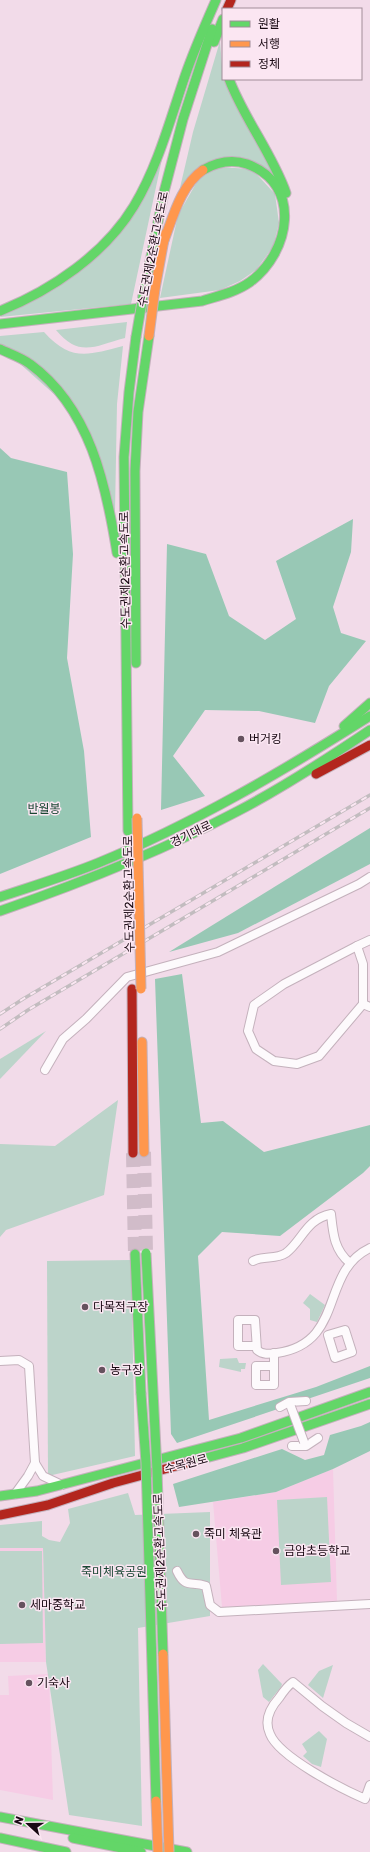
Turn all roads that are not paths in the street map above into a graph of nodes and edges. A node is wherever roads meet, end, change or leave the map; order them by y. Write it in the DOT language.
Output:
graph roads {
  1 [pos="216,0"];
  2 [pos="222,0"];
  3 [pos="222,22"];
  4 [pos="229,80"];
  5 [pos="163,243"];
  6 [pos="0,311"];
  7 [pos="0,324"];
  8 [pos="0,330"];
  9 [pos="0,349"];
  10 [pos="126,701"];
  11 [pos="370,703"];
  12 [pos="370,716"];
  13 [pos="370,730"];
  14 [pos="336,738"];
  15 [pos="370,745"];
  16 [pos="283,785"];
  17 [pos="129,876"];
  18 [pos="370,877"];
  19 [pos="0,897"];
  20 [pos="0,911"];
  21 [pos="370,940"];
  22 [pos="357,946"];
  23 [pos="131,951"];
  24 [pos="136,989"];
  25 [pos="367,1006"];
  26 [pos="45,1070"];
  27 [pos="133,1152"];
  28 [pos="144,1152"];
  29 [pos="370,1248"];
  30 [pos="146,1253"];
  31 [pos="135,1254"];
  32 [pos="253,1261"];
  33 [pos="350,1263"];
  34 [pos="320,1327"];
  35 [pos="328,1335"];
  36 [pos="256,1346"];
  37 [pos="274,1353"];
  38 [pos="0,1361"];
  39 [pos="274,1366"];
  40 [pos="370,1392"];
  41 [pos="306,1400"];
  42 [pos="370,1404"];
  43 [pos="290,1405"];
  44 [pos="280,1407"];
  45 [pos="318,1438"];
  46 [pos="305,1444"];
  47 [pos="292,1446"];
  48 [pos="35,1462"];
  49 [pos="62,1484"];
  50 [pos="15,1494"];
  51 [pos="0,1496"];
  52 [pos="0,1515"];
  53 [pos="177,1571"];
  54 [pos="370,1604"];
  55 [pos="370,1737"];
  56 [pos="370,1785"];
  57 [pos="0,1817"];
  58 [pos="0,1823"];
  59 [pos="0,1838"];
  60 [pos="66,1852"];
  61 [pos="141,1852"];
  62 [pos="158,1852"];
  63 [pos="171,1852"];
  64 [pos="187,1852"];
  1 -- 6 [label="main road"];
  2 -- 10 [label="main road, 수도권제2순환고속도로, bridge"];
  3 -- 5 [label="main road, 수도권제2순환고속도로"];
  4 -- 8 [label="main road"];
  5 -- 7 [label="main road"];
  5 -- 24 [label="main road, 수도권제2순환고속도로, bridge"];
  9 -- 10 [label="main road"];
  10 -- 17 [label="main road, 수도권제2순환고속도로"];
  11 -- 14 [label="main road"];
  12 -- 14 [label="main road, 경기대로"];
  13 -- 16 [label="main road, 경기대로"];
  14 -- 19 [label="main road, 경기대로"];
  15 -- 16 [label="main road"];
  16 -- 20 [label="main road, 경기대로"];
  18 -- 26 [label="street"];
  21 -- 22 [label="street"];
  22 -- 25 [label="street"];
  22 -- 25 [label="street"];
  23 -- 24 [label="main road, 수도권제2순환고속도로"];
  24 -- 27 [label="main road, 수도권제2순환고속도로"];
  24 -- 28 [label="main road, 수도권제2순환고속도로"];
  29 -- 33 [label="street"];
  30 -- 63 [label="main road, 수도권제2순환고속도로, bridge"];
  31 -- 62 [label="main road, 수도권제2순환고속도로, bridge"];
  32 -- 33 [label="street"];
  33 -- 34 [label="street"];
  34 -- 35 [label="street"];
  34 -- 37 [label="street"];
  36 -- 37 [label="street"];
  37 -- 39 [label="street"];
  38 -- 48 [label="street"];
  40 -- 49 [label="main road, 수목원로"];
  41 -- 43 [label="street"];
  42 -- 52 [label="main road, 수목원로"];
  43 -- 44 [label="street"];
  43 -- 46 [label="street, bridge"];
  45 -- 46 [label="street"];
  46 -- 47 [label="street"];
  48 -- 49 [label="street"];
  48 -- 50 [label="street"];
  49 -- 50 [label="main road, 수목원로"];
  50 -- 51 [label="main road, 수목원로"];
  53 -- 54 [label="street"];
  55 -- 56 [label="street"];
  57 -- 64 [label="main road"];
  58 -- 61 [label="main road"];
  59 -- 60 [label="main road"];
}
